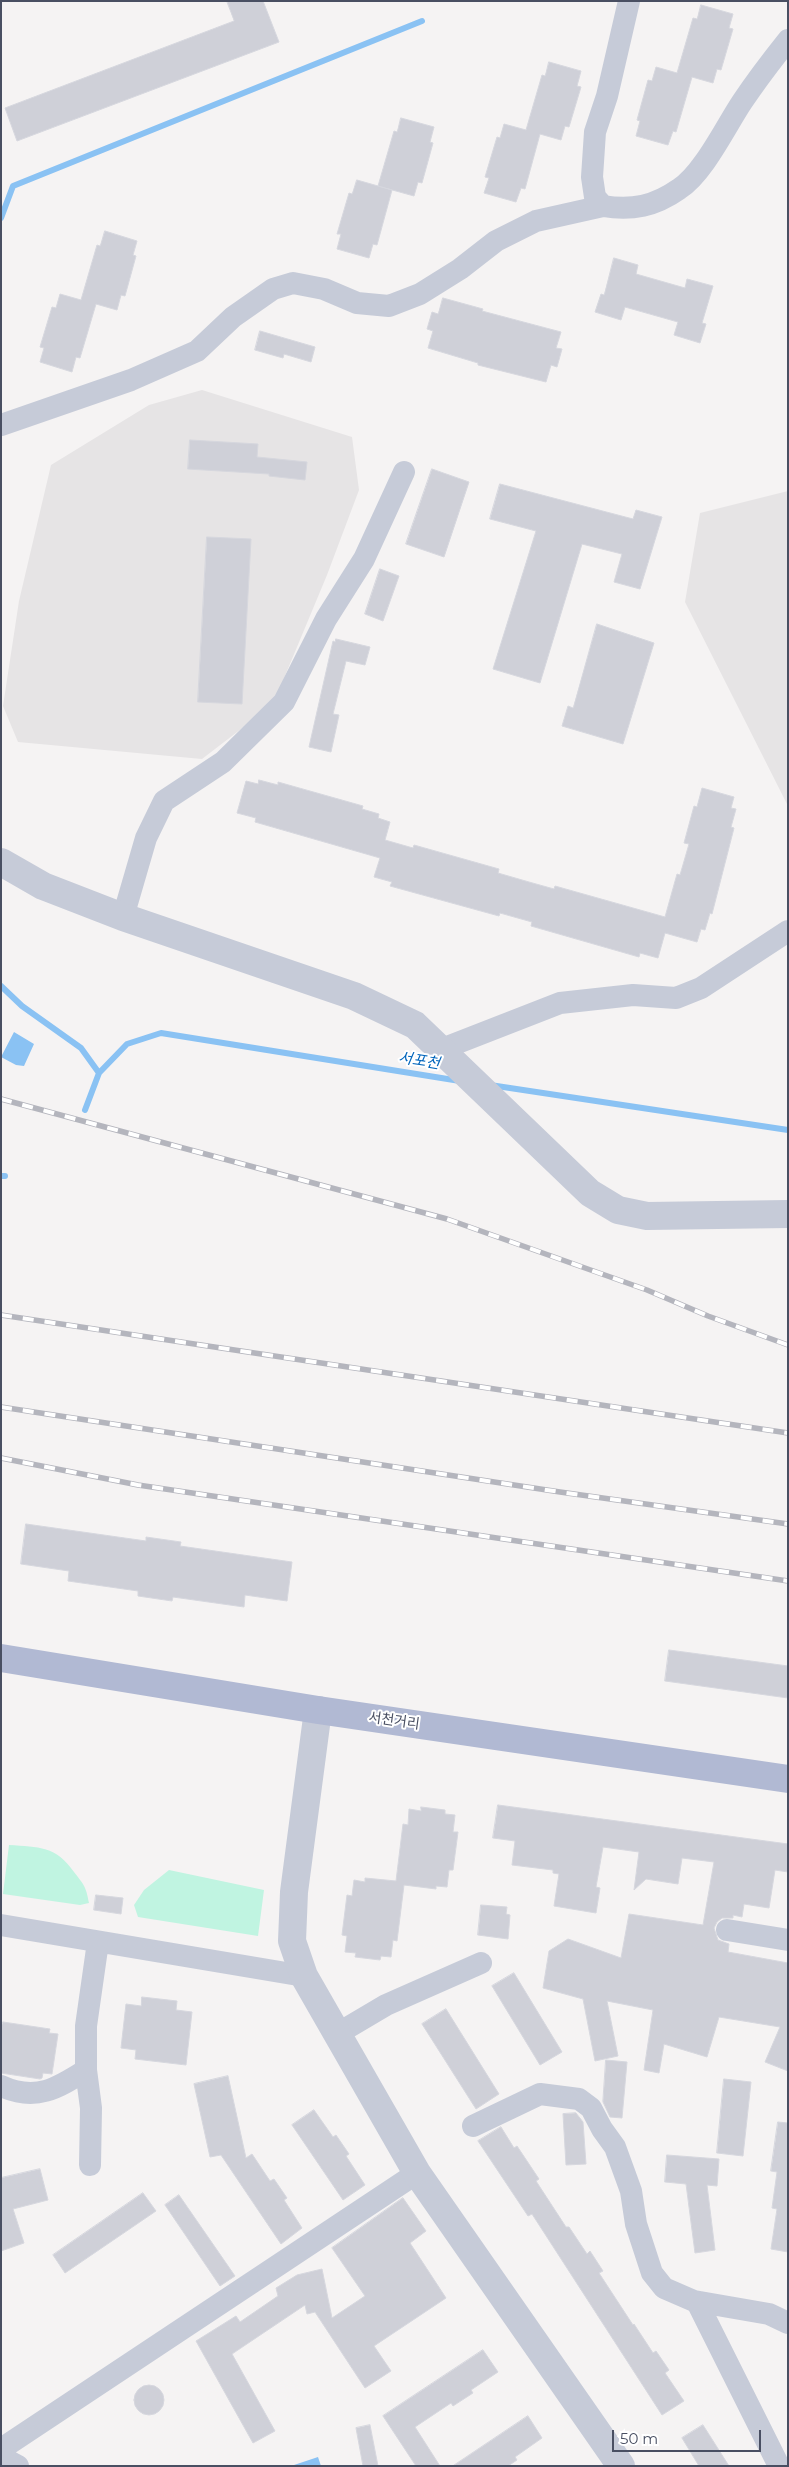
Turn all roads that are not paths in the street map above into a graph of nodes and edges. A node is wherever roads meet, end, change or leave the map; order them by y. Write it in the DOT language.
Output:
graph roads {
  1 [pos="629,1"];
  2 [pos="788,40"];
  3 [pos="603,206"];
  4 [pos="1,426"];
  5 [pos="404,472"];
  6 [pos="1,862"];
  7 [pos="123,917"];
  8 [pos="788,931"];
  9 [pos="449,1056"];
  10 [pos="788,1214"];
  11 [pos="1,1658"];
  12 [pos="318,1710"];
  13 [pos="788,1779"];
  14 [pos="1,1926"];
  15 [pos="727,1930"];
  16 [pos="788,1940"];
  17 [pos="98,1942"];
  18 [pos="481,1962"];
  19 [pos="304,1976"];
  20 [pos="338,2034"];
  21 [pos="86,2070"];
  22 [pos="1,2086"];
  23 [pos="474,2126"];
  24 [pos="90,2165"];
  25 [pos="417,2173"];
  26 [pos="697,2302"];
  27 [pos="788,2323"];
  28 [pos="1,2449"];
  29 [pos="1,2457"];
  30 [pos="18,2466"];
  31 [pos="621,2466"];
  32 [pos="779,2466"];
  1 -- 3 [label="street"];
  2 -- 3 [label="street"];
  3 -- 4 [label="street"];
  5 -- 7 [label="street"];
  6 -- 7 [label="street"];
  7 -- 9 [label="street"];
  8 -- 9 [label="street"];
  9 -- 10 [label="street"];
  11 -- 12 [label="main road, 서천거리"];
  12 -- 13 [label="main road, 서천거리"];
  12 -- 19 [label="street"];
  14 -- 17 [label="street"];
  15 -- 16 [label="street"];
  17 -- 19 [label="street"];
  17 -- 21 [label="street"];
  18 -- 20 [label="street"];
  19 -- 20 [label="street"];
  20 -- 25 [label="street"];
  21 -- 22 [label="street"];
  21 -- 24 [label="street"];
  23 -- 26 [label="street"];
  25 -- 28 [label="street"];
  25 -- 31 [label="street"];
  26 -- 27 [label="street"];
  26 -- 32 [label="street"];
  29 -- 30 [label="street"];
}
